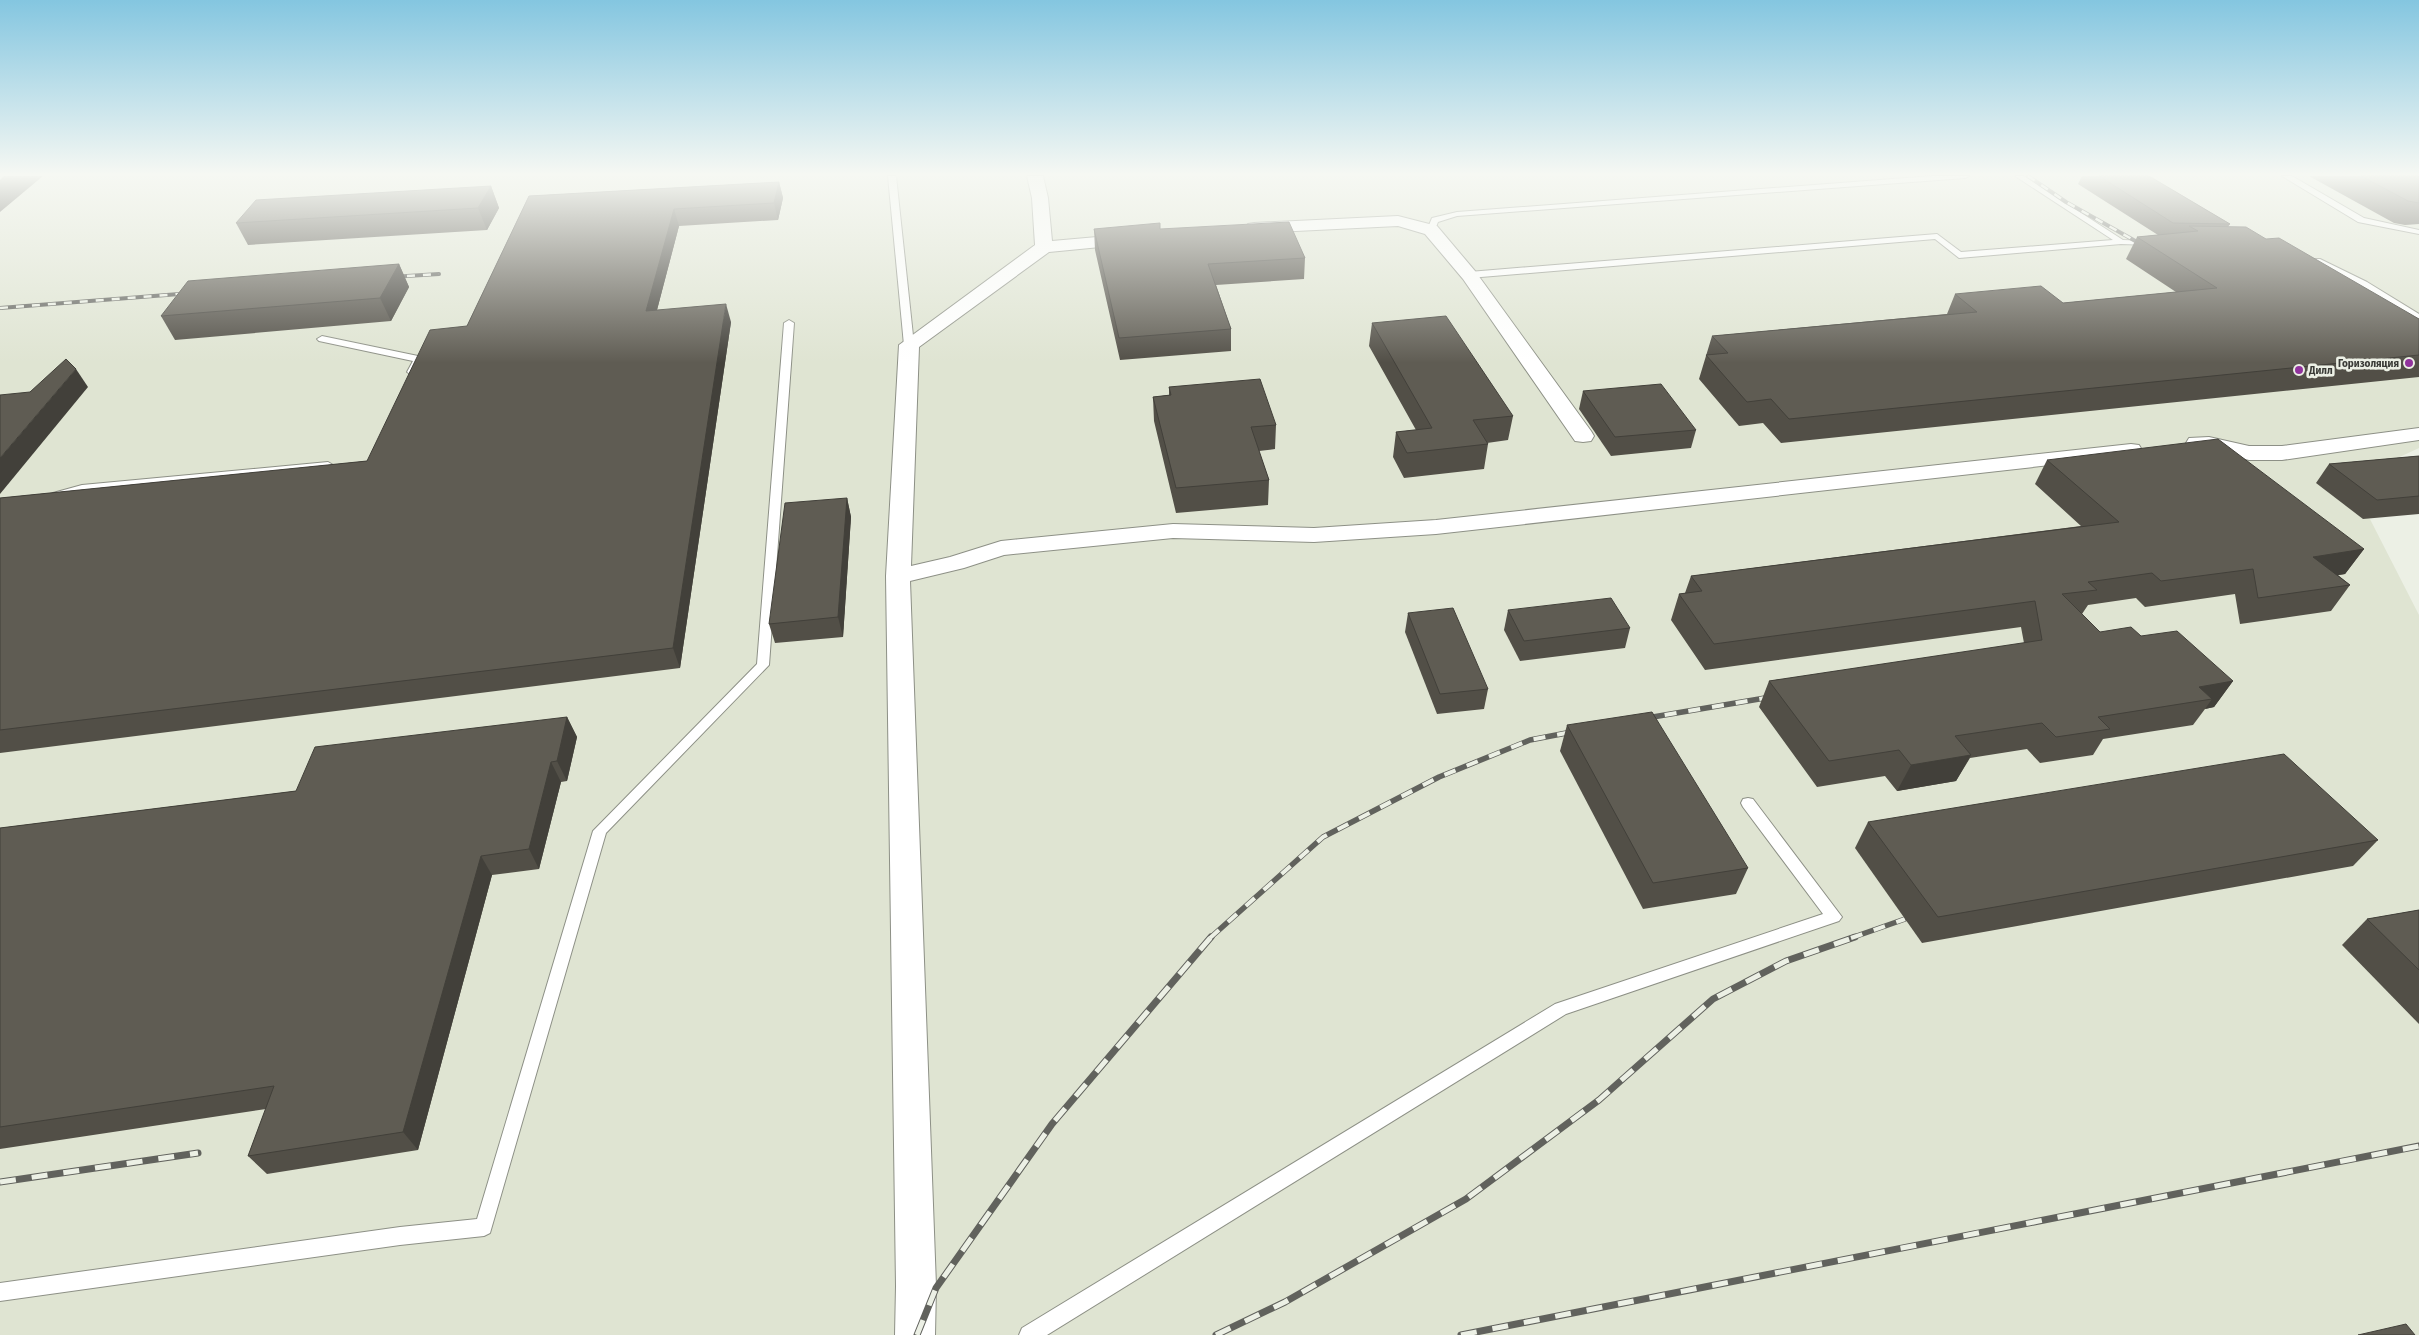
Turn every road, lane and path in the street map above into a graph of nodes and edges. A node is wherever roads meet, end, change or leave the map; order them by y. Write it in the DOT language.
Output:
graph roads {
  1 [pos="898,238"];
  2 [pos="1043,238"];
  3 [pos="1140,238"];
  4 [pos="1438,238"];
  5 [pos="1909,238"];
  6 [pos="1940,238"];
  7 [pos="2115,238"];
  8 [pos="2121,242"];
  9 [pos="2158,243"];
  10 [pos="1044,247"];
  11 [pos="2305,255"];
  12 [pos="1469,275"];
  13 [pos="2419,318"];
  14 [pos="789,323"];
  15 [pos="322,339"];
  16 [pos="909,345"];
  17 [pos="406,384"];
  18 [pos="2419,434"];
  19 [pos="1583,436"];
  20 [pos="339,464"];
  21 [pos="46,499"];
  22 [pos="898,576"];
  23 [pos="1748,803"];
  24 [pos="0,1292"];
  25 [pos="915,1335"];
  26 [pos="1029,1335"];
  1 -- 16 [label="lane"];
  2 -- 10 [label="street"];
  3 -- 10 [label="street"];
  4 -- 12 [label="street"];
  5 -- 12 [label="lane"];
  6 -- 8 [label="lane"];
  7 -- 8 [label="lane"];
  8 -- 9 [label="lane"];
  10 -- 16 [label="street"];
  11 -- 13 [label="lane"];
  12 -- 19 [label="street"];
  14 -- 24 [label="lane"];
  15 -- 17 [label="lane"];
  16 -- 22 [label="street"];
  18 -- 22 [label="street"];
  20 -- 21 [label="lane"];
  22 -- 25 [label="street"];
  23 -- 26 [label="lane"];
}
